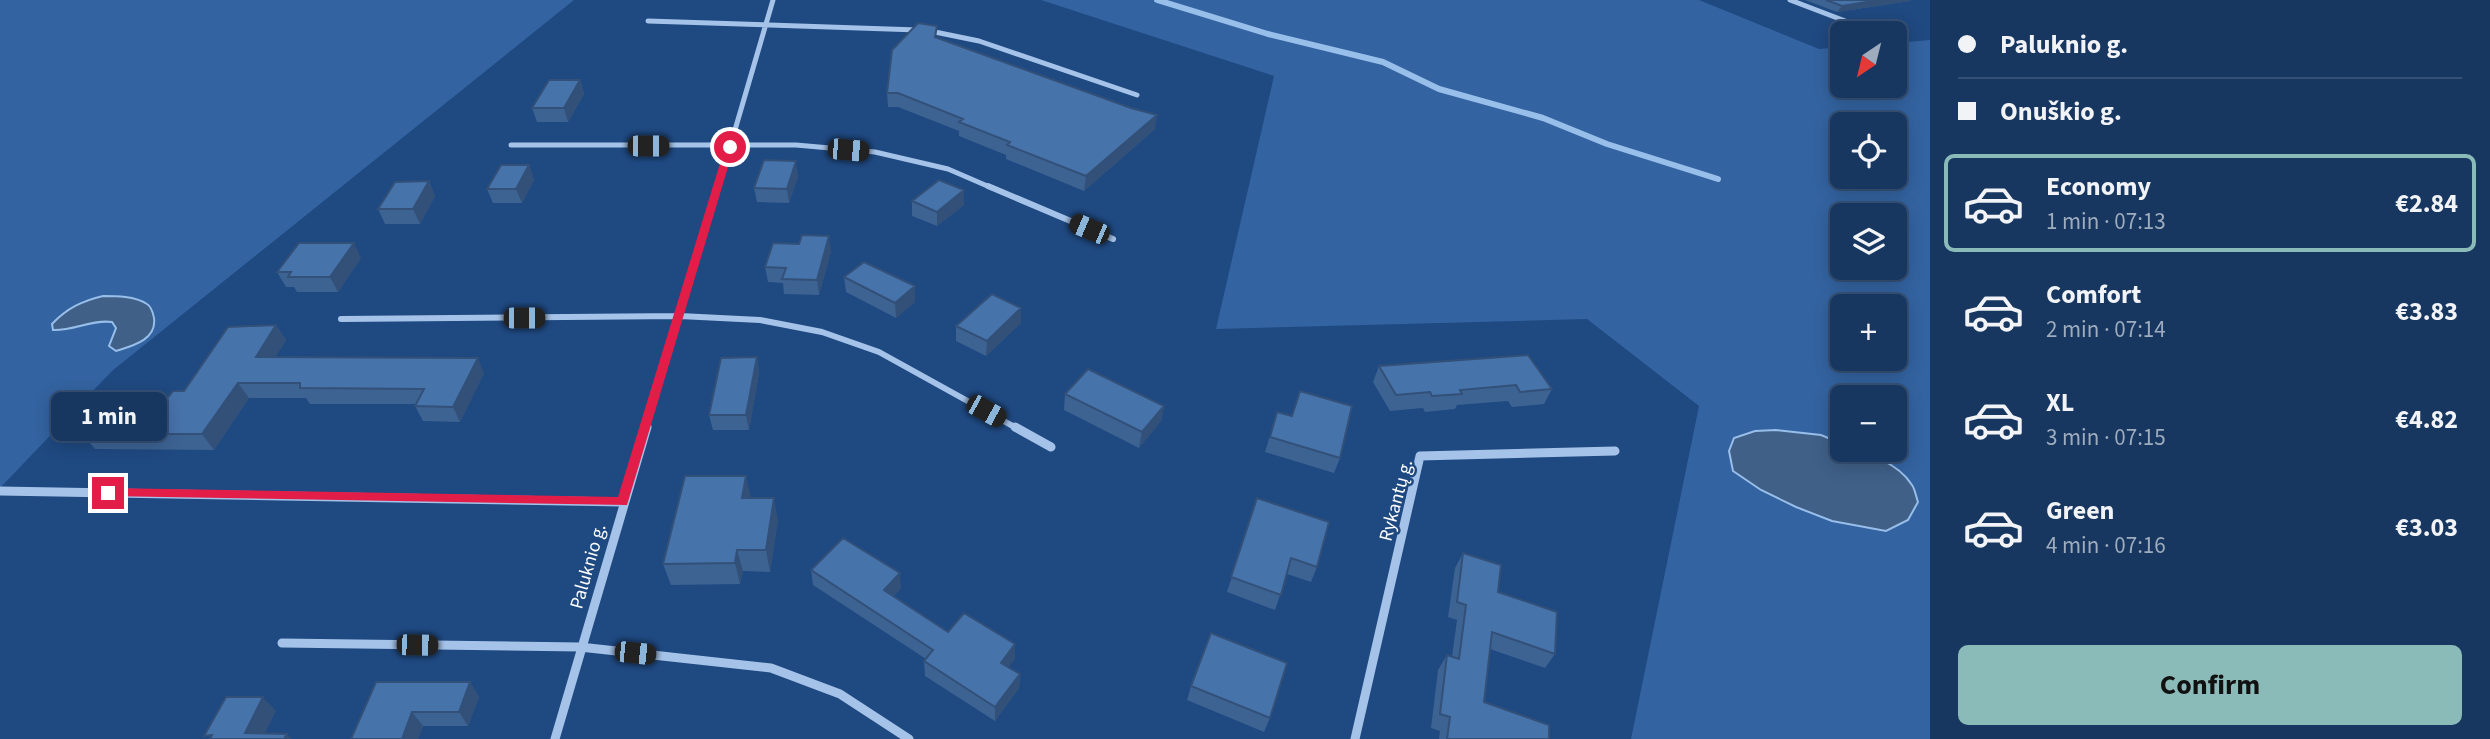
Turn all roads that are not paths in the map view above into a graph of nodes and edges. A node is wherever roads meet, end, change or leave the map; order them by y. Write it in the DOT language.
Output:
graph roads {
  1 [pos="773,0"];
  2 [pos="1790,0"];
  3 [pos="648,21"];
  4 [pos="1845,21"];
  5 [pos="767,23"];
  6 [pos="1137,95"];
  7 [pos="511,145"];
  8 [pos="730,147"];
  9 [pos="1113,239"];
  10 [pos="680,316"];
  11 [pos="341,320"];
  12 [pos="1051,447"];
  13 [pos="1615,451"];
  14 [pos="0,491"];
  15 [pos="623,502"];
  16 [pos="282,643"];
  17 [pos="580,647"];
  18 [pos="555,739"];
  19 [pos="909,739"];
  20 [pos="1355,739"];
  1 -- 5 [label="street, Paluknio g."];
  2 -- 4 [label="street"];
  3 -- 5 [label="street"];
  5 -- 6 [label="street"];
  5 -- 8 [label="street, Paluknio g."];
  7 -- 8 [label="street"];
  8 -- 9 [label="street"];
  8 -- 10 [label="street, Paluknio g."];
  10 -- 11 [label="street"];
  10 -- 12 [label="street"];
  10 -- 15 [label="street, Paluknio g."];
  13 -- 20 [label="street, Rykantų g."];
  14 -- 15 [label="street"];
  15 -- 17 [label="street, Paluknio g."];
  16 -- 17 [label="street"];
  17 -- 18 [label="street, Paluknio g."];
  17 -- 19 [label="street"];
}
